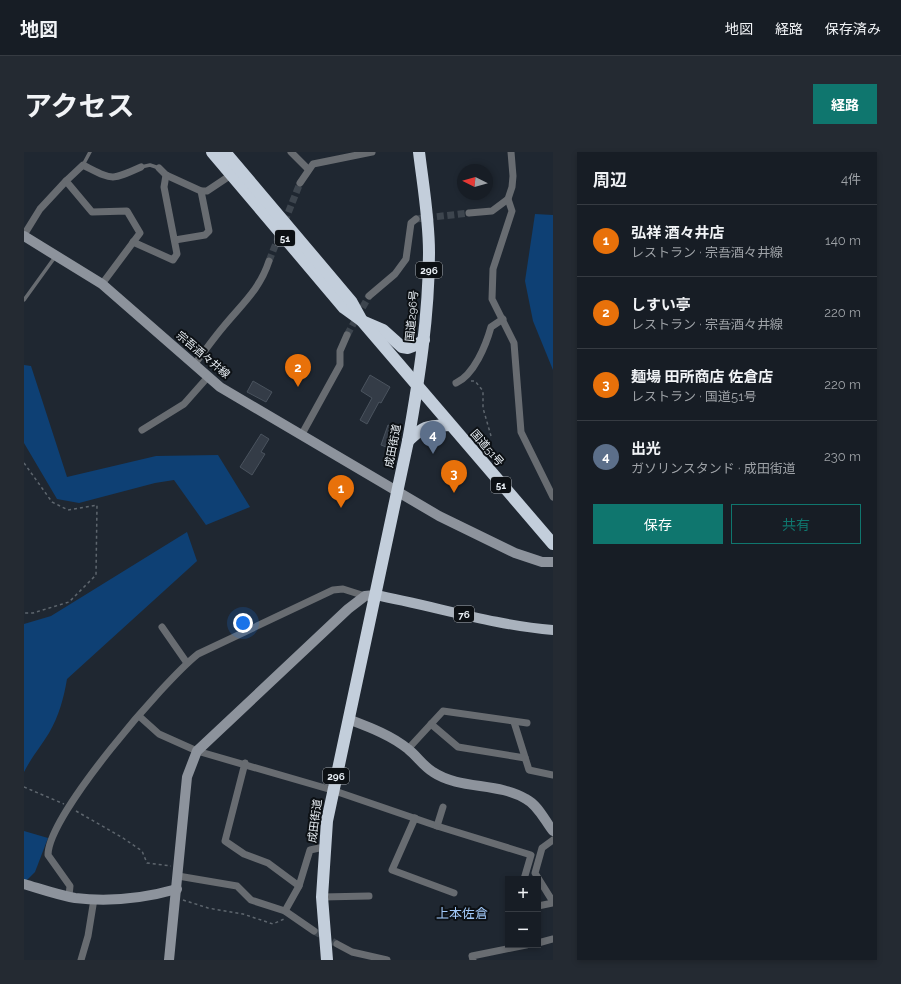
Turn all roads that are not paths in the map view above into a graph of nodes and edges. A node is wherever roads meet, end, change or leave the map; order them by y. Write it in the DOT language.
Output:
graph roads {
  1 [pos="90,152"];
  2 [pos="212,152"];
  3 [pos="225,152"];
  4 [pos="291,152"];
  5 [pos="372,152"];
  6 [pos="419,152"];
  7 [pos="511,152"];
  8 [pos="83,165"];
  9 [pos="141,167"];
  10 [pos="159,168"];
  11 [pos="308,169"];
  12 [pos="166,175"];
  13 [pos="231,175"];
  14 [pos="66,181"];
  15 [pos="300,183"];
  16 [pos="202,191"];
  17 [pos="508,199"];
  18 [pos="469,213"];
  19 [pos="416,219"];
  20 [pos="24,235"];
  21 [pos="175,240"];
  22 [pos="133,242"];
  23 [pos="57,255"];
  24 [pos="269,261"];
  25 [pos="102,284"];
  26 [pos="369,296"];
  27 [pos="24,300"];
  28 [pos="503,319"];
  29 [pos="362,321"];
  30 [pos="347,335"];
  31 [pos="424,340"];
  32 [pos="194,365"];
  33 [pos="207,378"];
  34 [pos="456,383"];
  35 [pos="418,387"];
  36 [pos="450,425"];
  37 [pos="142,430"];
  38 [pos="302,434"];
  39 [pos="408,440"];
  40 [pos="397,492"];
  41 [pos="553,497"];
  42 [pos="553,544"];
  43 [pos="553,562"];
  44 [pos="370,596"];
  45 [pos="162,627"];
  46 [pos="553,630"];
  47 [pos="187,663"];
  48 [pos="139,716"];
  49 [pos="348,720"];
  50 [pos="514,722"];
  51 [pos="527,723"];
  52 [pos="431,724"];
  53 [pos="408,749"];
  54 [pos="197,750"];
  55 [pos="525,758"];
  56 [pos="245,763"];
  57 [pos="553,775"];
  58 [pos="332,790"];
  59 [pos="443,807"];
  60 [pos="415,818"];
  61 [pos="437,826"];
  62 [pos="553,831"];
  63 [pos="553,840"];
  64 [pos="324,847"];
  65 [pos="178,872"];
  66 [pos="525,876"];
  67 [pos="24,884"];
  68 [pos="298,886"];
  69 [pos="176,893"];
  70 [pos="454,893"];
  71 [pos="69,896"];
  72 [pos="369,896"];
  73 [pos="322,897"];
  74 [pos="94,899"];
  75 [pos="553,902"];
  76 [pos="541,905"];
  77 [pos="285,911"];
  78 [pos="314,931"];
  79 [pos="553,939"];
  80 [pos="541,942"];
  81 [pos="337,944"];
  82 [pos="509,948"];
  83 [pos="81,960"];
  84 [pos="169,960"];
  85 [pos="327,960"];
  86 [pos="387,960"];
  87 [pos="473,960"];
  1 -- 8 [label="lane"];
  2 -- 13 [label="highway, 51"];
  3 -- 29 [label="highway, 51"];
  4 -- 11 [label="street"];
  5 -- 11 [label="street"];
  6 -- 31 [label="highway, 国道296号 / 296"];
  7 -- 17 [label="street"];
  8 -- 9 [label="street"];
  8 -- 14 [label="street"];
  9 -- 10 [label="lane"];
  10 -- 12 [label="street"];
  11 -- 15 [label="street"];
  12 -- 16 [label="street"];
  12 -- 21 [label="street"];
  13 -- 16 [label="street"];
  13 -- 29 [label="highway, 51"];
  14 -- 20 [label="street"];
  14 -- 22 [label="street"];
  16 -- 21 [label="street"];
  17 -- 18 [label="street"];
  17 -- 28 [label="street"];
  19 -- 26 [label="street"];
  20 -- 23 [label="street, 宗吾酒々井線"];
  21 -- 22 [label="street"];
  22 -- 25 [label="street"];
  23 -- 25 [label="street, 宗吾酒々井線"];
  23 -- 27 [label="lane"];
  24 -- 32 [label="street"];
  25 -- 32 [label="street, 宗吾酒々井線"];
  28 -- 34 [label="street"];
  28 -- 41 [label="street"];
  29 -- 31 [label="highway"];
  29 -- 35 [label="highway, 51"];
  30 -- 38 [label="street"];
  31 -- 35 [label="highway, 国道296号 / 296"];
  32 -- 33 [label="street, 宗吾酒々井線"];
  33 -- 37 [label="street"];
  33 -- 38 [label="street, 宗吾酒々井線"];
  35 -- 36 [label="highway, 国道51号 / 51"];
  35 -- 39 [label="highway, 成田街道 / 296"];
  36 -- 39 [label="highway"];
  36 -- 42 [label="highway, 国道51号 / 51"];
  38 -- 40 [label="street, 宗吾酒々井線"];
  39 -- 40 [label="highway, 成田街道 / 296"];
  40 -- 43 [label="street, 宗吾酒々井線"];
  40 -- 44 [label="highway, 成田街道 / 296"];
  44 -- 46 [label="main road, 76"];
  44 -- 47 [label="street"];
  44 -- 49 [label="highway, 成田街道 / 296"];
  44 -- 54 [label="street"];
  45 -- 47 [label="street"];
  47 -- 48 [label="street"];
  48 -- 54 [label="street"];
  48 -- 71 [label="street"];
  49 -- 53 [label="street"];
  49 -- 58 [label="highway, 成田街道 / 296"];
  50 -- 51 [label="street"];
  50 -- 52 [label="street"];
  50 -- 55 [label="street"];
  52 -- 53 [label="street"];
  52 -- 55 [label="street"];
  53 -- 62 [label="street"];
  54 -- 56 [label="street"];
  54 -- 65 [label="street"];
  55 -- 57 [label="street"];
  56 -- 58 [label="street"];
  56 -- 68 [label="street"];
  58 -- 60 [label="street"];
  58 -- 64 [label="highway, 成田街道 / 296"];
  59 -- 61 [label="street"];
  60 -- 61 [label="street"];
  60 -- 70 [label="street"];
  61 -- 66 [label="street"];
  63 -- 75 [label="street"];
  64 -- 68 [label="street"];
  64 -- 73 [label="highway, 成田街道 / 296"];
  65 -- 69 [label="street"];
  65 -- 77 [label="street"];
  67 -- 71 [label="street"];
  68 -- 77 [label="street"];
  69 -- 74 [label="street"];
  69 -- 84 [label="street"];
  71 -- 74 [label="street"];
  72 -- 73 [label="street"];
  73 -- 85 [label="highway, 成田街道 / 296"];
  74 -- 83 [label="street"];
  75 -- 76 [label="street"];
  77 -- 78 [label="street"];
  79 -- 80 [label="street"];
  81 -- 86 [label="street"];
  82 -- 87 [label="street"];
}
